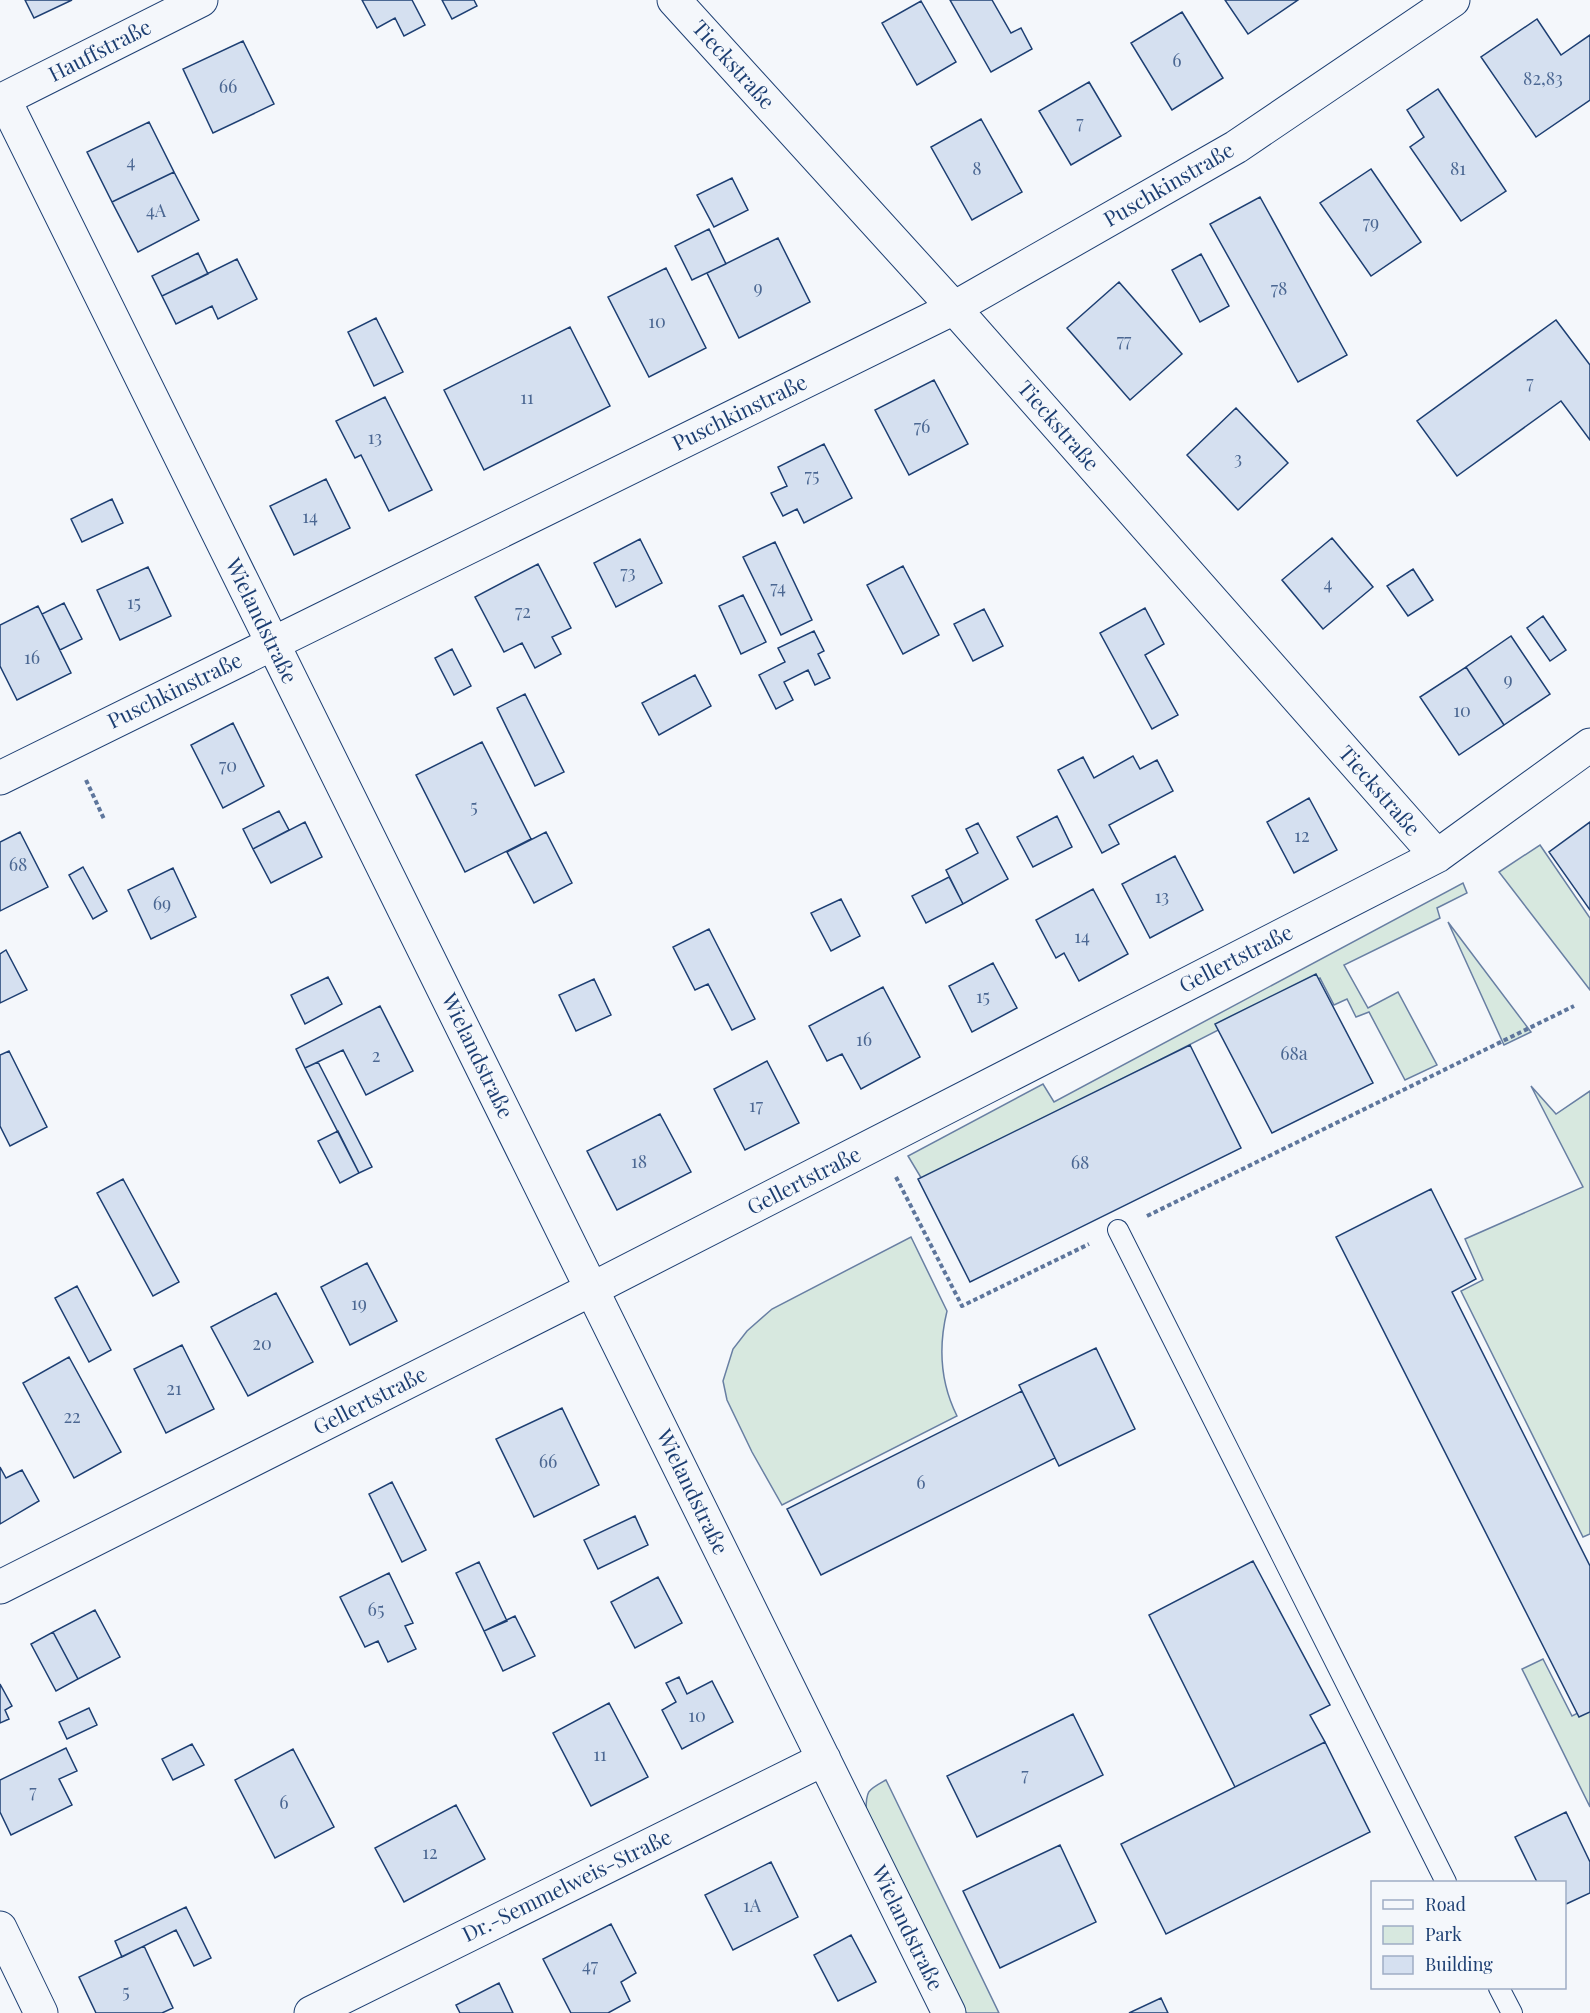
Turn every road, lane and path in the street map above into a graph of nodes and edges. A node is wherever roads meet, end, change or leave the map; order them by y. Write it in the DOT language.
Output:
graph roads {
  1 [pos="201,0"];
  2 [pos="674,0"];
  3 [pos="1453,0"];
  4 [pos="2,100"];
  5 [pos="954,308"];
  6 [pos="273,643"];
  7 [pos="1590,745"];
  8 [pos="0,778"];
  9 [pos="1437,856"];
  10 [pos="1574,1006"];
  11 [pos="878,1143"];
  12 [pos="1118,1230"];
  13 [pos="592,1289"];
  14 [pos="0,1587"];
  15 [pos="824,1759"];
  16 [pos="1445,1881"];
  17 [pos="0,1928"];
  18 [pos="1500,1989"];
  19 [pos="41,2013"];
  20 [pos="311,2013"];
  21 [pos="950,2013"];
  22 [pos="1512,2013"];
  1 -- 4 [label="street, Hauffstraße"];
  2 -- 5 [label="street, Tieckstraße"];
  3 -- 5 [label="street, Puschkinstraße"];
  4 -- 6 [label="street, Wielandstraße"];
  5 -- 6 [label="street, Puschkinstraße"];
  5 -- 9 [label="street, Tieckstraße"];
  6 -- 8 [label="street, Puschkinstraße"];
  6 -- 13 [label="street, Wielandstraße"];
  7 -- 9 [label="street, Gellertstraße"];
  9 -- 11 [label="street, Gellertstraße"];
  10 -- 12 [label="path"];
  11 -- 12 [label="path"];
  11 -- 13 [label="street, Gellertstraße"];
  12 -- 16 [label="lane"];
  13 -- 14 [label="street, Gellertstraße"];
  13 -- 15 [label="street, Wielandstraße"];
  15 -- 20 [label="street, Dr.-Semmelweis-Straße"];
  15 -- 21 [label="street, Wielandstraße"];
  17 -- 19 [label="street"];
  18 -- 22 [label="lane"];
}
